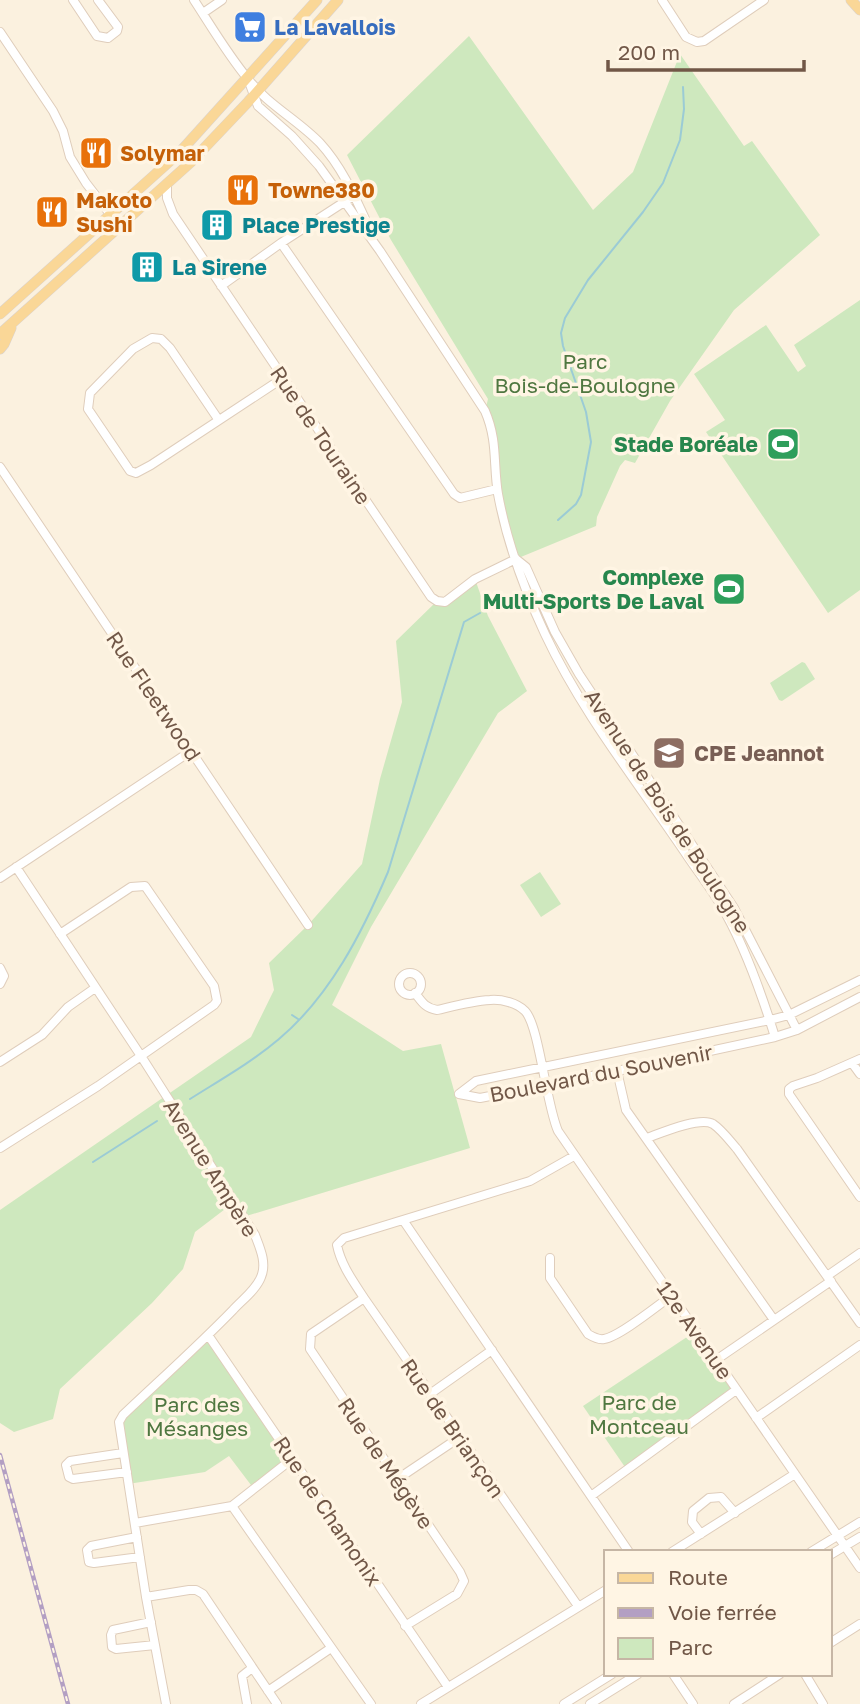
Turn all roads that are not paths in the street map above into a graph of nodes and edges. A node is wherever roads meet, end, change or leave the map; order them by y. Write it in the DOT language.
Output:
graph roads {
  1 [pos="73,0"];
  2 [pos="98,0"];
  3 [pos="194,0"];
  4 [pos="222,0"];
  5 [pos="317,0"];
  6 [pos="338,0"];
  7 [pos="662,0"];
  8 [pos="764,0"];
  9 [pos="851,0"];
  10 [pos="860,10"];
  11 [pos="203,13"];
  12 [pos="0,32"];
  13 [pos="248,79"];
  14 [pos="256,93"];
  15 [pos="167,185"];
  16 [pos="355,195"];
  17 [pos="344,203"];
  18 [pos="110,216"];
  19 [pos="120,227"];
  20 [pos="281,243"];
  21 [pos="380,251"];
  22 [pos="221,286"];
  23 [pos="0,312"];
  24 [pos="12,323"];
  25 [pos="0,334"];
  26 [pos="0,349"];
  27 [pos="283,378"];
  28 [pos="218,419"];
  29 [pos="0,467"];
  30 [pos="497,489"];
  31 [pos="516,559"];
  32 [pos="191,751"];
  33 [pos="16,867"];
  34 [pos="0,878"];
  35 [pos="308,925"];
  36 [pos="60,934"];
  37 [pos="0,968"];
  38 [pos="860,980"];
  39 [pos="0,984"];
  40 [pos="95,988"];
  41 [pos="415,993"];
  42 [pos="860,998"];
  43 [pos="789,1015"];
  44 [pos="770,1020"];
  45 [pos="797,1030"];
  46 [pos="775,1037"];
  47 [pos="141,1056"];
  48 [pos="856,1061"];
  49 [pos="0,1062"];
  50 [pos="541,1067"];
  51 [pos="617,1071"];
  52 [pos="860,1074"];
  53 [pos="544,1084"];
  54 [pos="647,1138"];
  55 [pos="0,1149"];
  56 [pos="574,1156"];
  57 [pos="860,1197"];
  58 [pos="403,1220"];
  59 [pos="860,1253"];
  60 [pos="550,1258"];
  61 [pos="829,1279"];
  62 [pos="671,1296"];
  63 [pos="364,1298"];
  64 [pos="774,1320"];
  65 [pos="860,1323"];
  66 [pos="208,1335"];
  67 [pos="860,1345"];
  68 [pos="492,1350"];
  69 [pos="716,1360"];
  70 [pos="736,1390"];
  71 [pos="430,1394"];
  72 [pos="756,1418"];
  73 [pos="460,1437"];
  74 [pos="123,1453"];
  75 [pos="292,1459"];
  76 [pos="127,1472"];
  77 [pos="794,1474"];
  78 [pos="396,1480"];
  79 [pos="591,1496"];
  80 [pos="232,1506"];
  81 [pos="735,1513"];
  82 [pos="860,1522"];
  83 [pos="135,1523"];
  84 [pos="701,1534"];
  85 [pos="837,1536"];
  86 [pos="137,1537"];
  87 [pos="860,1538"];
  88 [pos="845,1547"];
  89 [pos="628,1550"];
  90 [pos="675,1550"];
  91 [pos="814,1550"];
  92 [pos="832,1555"];
  93 [pos="140,1557"];
  94 [pos="860,1569"];
  95 [pos="604,1591"];
  96 [pos="146,1597"];
  97 [pos="578,1606"];
  98 [pos="151,1622"];
  99 [pos="860,1624"];
  100 [pos="405,1626"];
  101 [pos="832,1642"];
  102 [pos="155,1646"];
  103 [pos="331,1648"];
  104 [pos="252,1668"];
  105 [pos="609,1676"];
  106 [pos="635,1676"];
  107 [pos="674,1676"];
  108 [pos="777,1676"];
  109 [pos="806,1676"];
  110 [pos="448,1687"];
  111 [pos="588,1689"];
  112 [pos="268,1691"];
  113 [pos="595,1703"];
  114 [pos="166,1704"];
  115 [pos="247,1704"];
  116 [pos="276,1704"];
  117 [pos="370,1704"];
  118 [pos="421,1704"];
  119 [pos="564,1704"];
  120 [pos="693,1704"];
  121 [pos="734,1704"];
  122 [pos="822,1704"];
  1 -- 2 [label="street"];
  3 -- 11 [label="street, Avenue de Bois de Boulogne"];
  4 -- 11 [label="street"];
  5 -- 13 [label="main road"];
  6 -- 14 [label="main road"];
  7 -- 8 [label="street"];
  9 -- 10 [label="main road"];
  11 -- 13 [label="street, Avenue de Bois de Boulogne"];
  12 -- 18 [label="street"];
  13 -- 14 [label="street, Avenue de Bois de Boulogne"];
  13 -- 18 [label="main road"];
  14 -- 15 [label="main road"];
  14 -- 16 [label="street, Avenue de Bois de Boulogne"];
  14 -- 17 [label="street, Avenue de Bois de Boulogne"];
  15 -- 19 [label="main road"];
  15 -- 22 [label="street, Rue de Touraine"];
  16 -- 17 [label="street"];
  16 -- 21 [label="street, Avenue de Bois de Boulogne"];
  17 -- 20 [label="street"];
  17 -- 21 [label="street, Avenue de Bois de Boulogne"];
  18 -- 19 [label="street"];
  18 -- 23 [label="main road"];
  19 -- 24 [label="main road"];
  20 -- 22 [label="street"];
  20 -- 30 [label="street"];
  21 -- 30 [label="street, Avenue de Bois de Boulogne"];
  22 -- 27 [label="street, Rue de Touraine"];
  24 -- 25 [label="main road"];
  24 -- 26 [label="main road"];
  27 -- 28 [label="street"];
  27 -- 31 [label="street, Rue de Touraine"];
  28 -- 28 [label="street"];
  29 -- 32 [label="street, Rue Fleetwood"];
  30 -- 31 [label="street, Avenue de Bois de Boulogne"];
  31 -- 43 [label="street, Avenue de Bois de Boulogne"];
  31 -- 44 [label="street, Avenue de Bois de Boulogne"];
  32 -- 33 [label="street"];
  32 -- 35 [label="street, Rue Fleetwood"];
  33 -- 34 [label="street"];
  33 -- 36 [label="street, Avenue Ampère"];
  36 -- 40 [label="street, Avenue Ampère"];
  36 -- 47 [label="street"];
  37 -- 39 [label="street"];
  38 -- 43 [label="street, Boulevard du Souvenir"];
  40 -- 47 [label="street, Avenue Ampère"];
  40 -- 49 [label="street"];
  41 -- 50 [label="street, 12e Avenue"];
  42 -- 45 [label="street, Boulevard du Souvenir"];
  43 -- 44 [label="street, Boulevard du Souvenir"];
  43 -- 45 [label="street, Avenue de Bois de Boulogne"];
  44 -- 46 [label="street, Avenue de Bois de Boulogne"];
  44 -- 50 [label="street, Boulevard du Souvenir"];
  45 -- 46 [label="street, Boulevard du Souvenir"];
  46 -- 51 [label="street, Boulevard du Souvenir"];
  47 -- 55 [label="street"];
  47 -- 66 [label="street, Avenue Ampère"];
  48 -- 52 [label="street"];
  48 -- 57 [label="street"];
  50 -- 53 [label="street, 12e Avenue"];
  50 -- 53 [label="street, Boulevard du Souvenir"];
  51 -- 53 [label="street, Boulevard du Souvenir"];
  51 -- 54 [label="street"];
  53 -- 56 [label="street, 12e Avenue"];
  54 -- 61 [label="street"];
  54 -- 64 [label="street"];
  56 -- 58 [label="street"];
  56 -- 62 [label="street, 12e Avenue"];
  58 -- 63 [label="street, Rue de Briançon"];
  58 -- 68 [label="street"];
  59 -- 61 [label="street"];
  60 -- 62 [label="street"];
  61 -- 64 [label="street"];
  61 -- 65 [label="street"];
  62 -- 69 [label="street, 12e Avenue"];
  63 -- 71 [label="street, Rue de Briançon"];
  63 -- 78 [label="street, Rue de Mégève"];
  64 -- 69 [label="street"];
  66 -- 74 [label="street, Avenue Ampère"];
  66 -- 75 [label="street, Rue de Chamonix"];
  67 -- 72 [label="street"];
  68 -- 71 [label="street"];
  68 -- 79 [label="street"];
  69 -- 70 [label="street, 12e Avenue"];
  70 -- 72 [label="street, 12e Avenue"];
  70 -- 79 [label="street"];
  71 -- 73 [label="street, Rue de Briançon"];
  72 -- 77 [label="street, 12e Avenue"];
  73 -- 78 [label="street"];
  73 -- 97 [label="street, Rue de Briançon"];
  74 -- 76 [label="street, Avenue Ampère"];
  74 -- 76 [label="street"];
  75 -- 80 [label="street"];
  75 -- 100 [label="street, Rue de Chamonix"];
  76 -- 83 [label="street, Avenue Ampère"];
  77 -- 81 [label="street"];
  77 -- 85 [label="street, 12e Avenue"];
  78 -- 100 [label="street, Rue de Mégève"];
  79 -- 89 [label="street"];
  80 -- 83 [label="street"];
  80 -- 103 [label="street"];
  81 -- 84 [label="street"];
  81 -- 84 [label="street"];
  82 -- 85 [label="street"];
  83 -- 86 [label="street, Avenue Ampère"];
  84 -- 90 [label="street"];
  85 -- 88 [label="street, 12e Avenue"];
  85 -- 91 [label="street"];
  86 -- 93 [label="street, Avenue Ampère"];
  86 -- 93 [label="street"];
  87 -- 88 [label="street"];
  88 -- 92 [label="street"];
  88 -- 94 [label="street, 12e Avenue"];
  93 -- 96 [label="street, Avenue Ampère"];
  95 -- 97 [label="street"];
  96 -- 98 [label="street, Avenue Ampère"];
  96 -- 104 [label="street"];
  97 -- 110 [label="street"];
  98 -- 102 [label="street, Avenue Ampère"];
  98 -- 102 [label="street"];
  99 -- 101 [label="street"];
  100 -- 110 [label="street, Rue de Chamonix"];
  102 -- 114 [label="street, Avenue Ampère"];
  103 -- 112 [label="street"];
  103 -- 117 [label="street"];
  104 -- 112 [label="street"];
  104 -- 115 [label="street"];
  105 -- 111 [label="street"];
  106 -- 113 [label="street"];
  107 -- 120 [label="street"];
  108 -- 121 [label="street"];
  109 -- 122 [label="street"];
  110 -- 118 [label="street"];
  111 -- 113 [label="street"];
  111 -- 119 [label="street"];
  112 -- 116 [label="street"];
}
